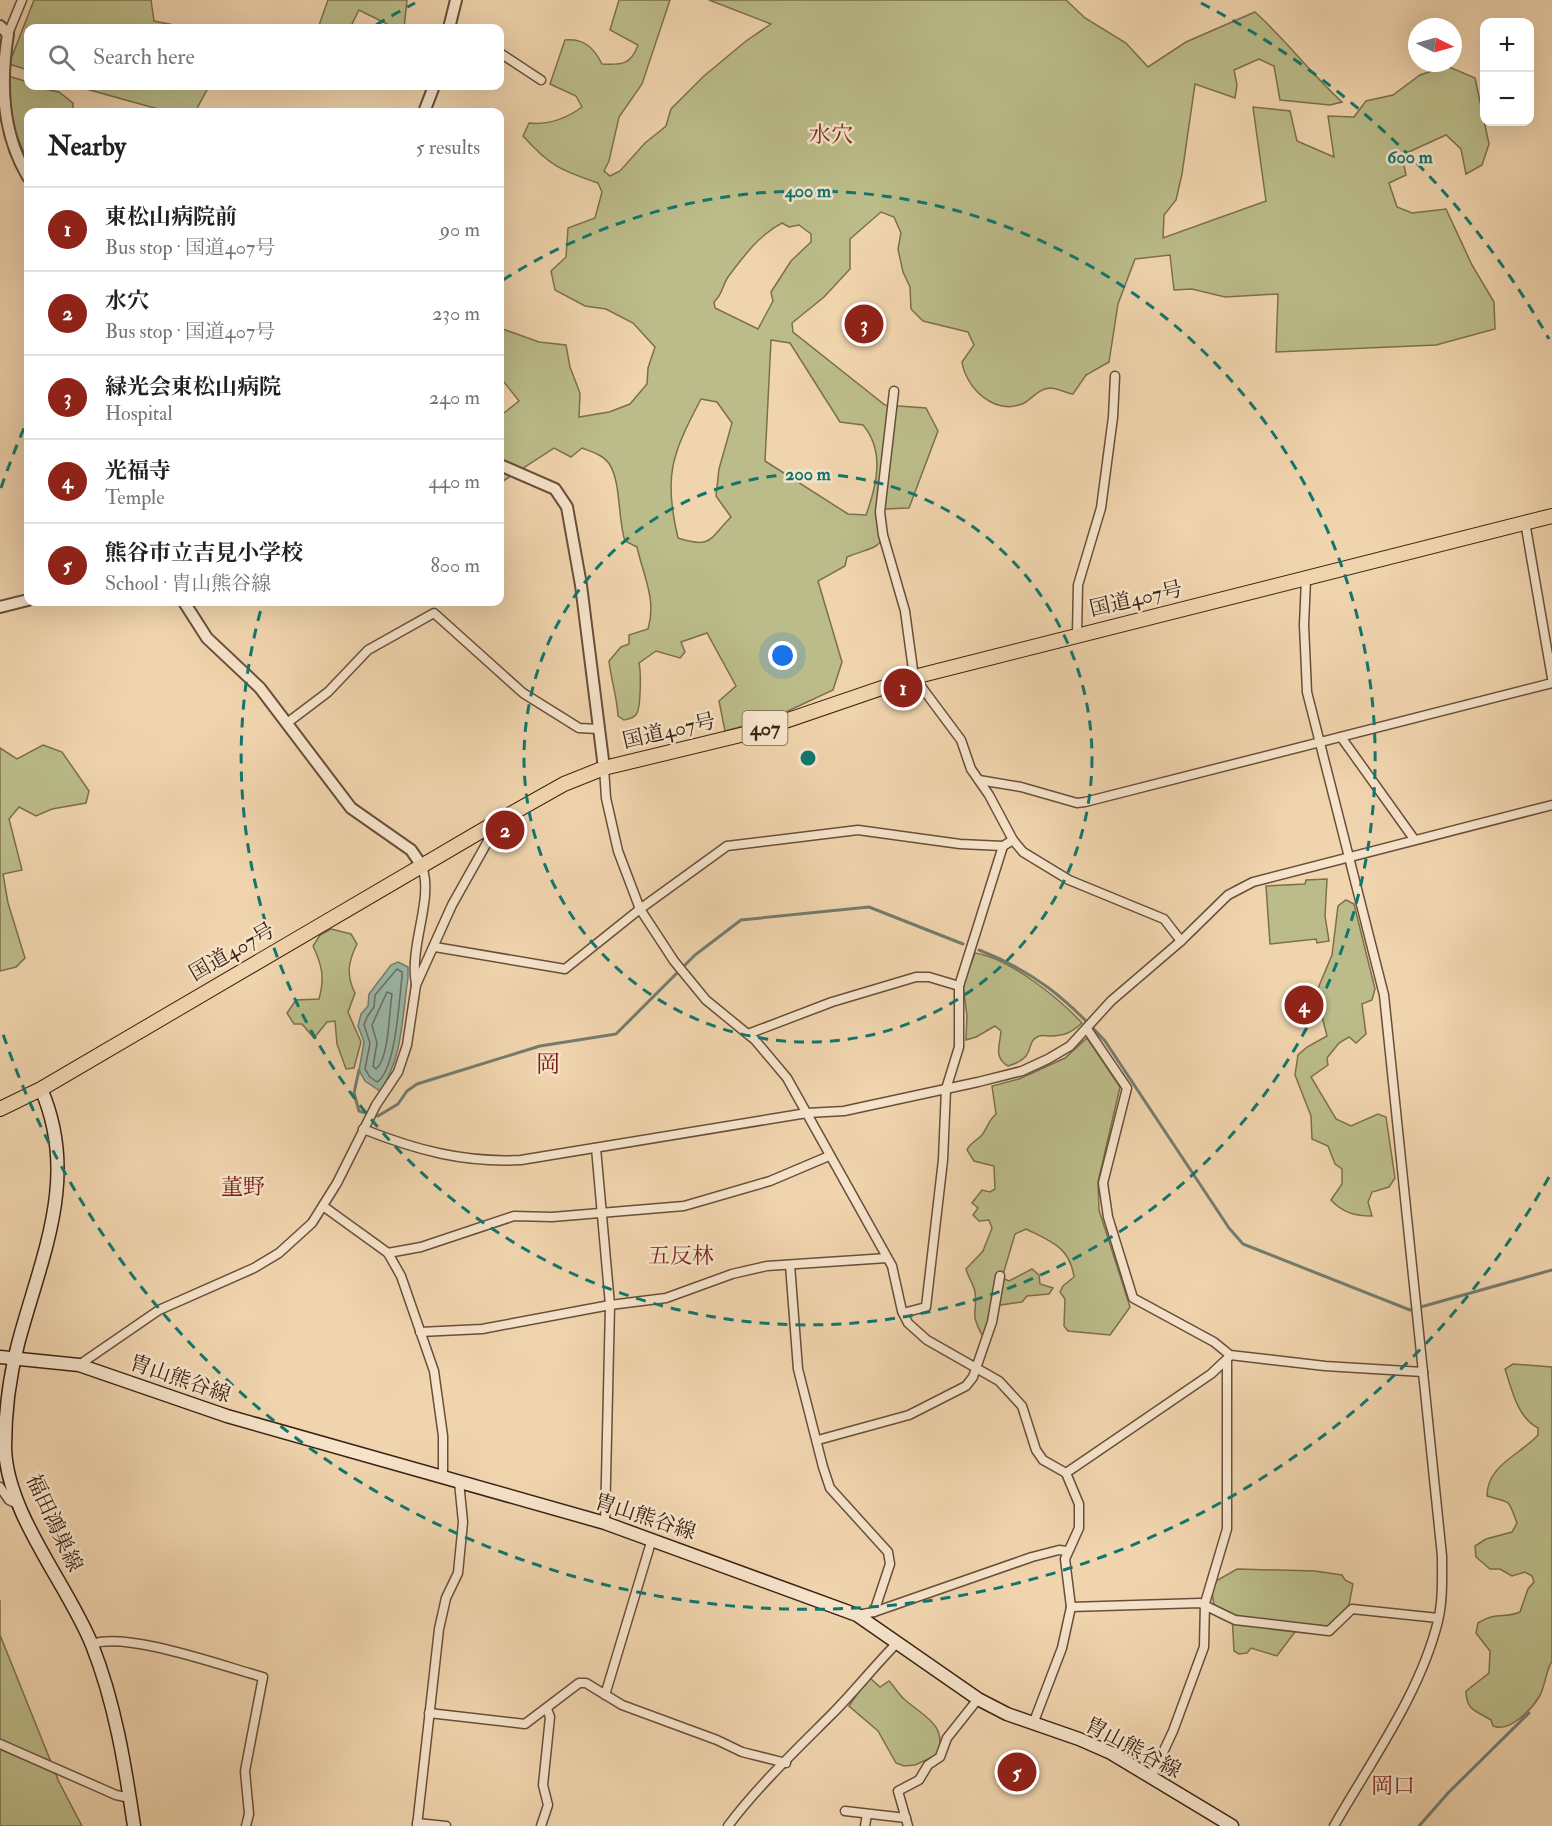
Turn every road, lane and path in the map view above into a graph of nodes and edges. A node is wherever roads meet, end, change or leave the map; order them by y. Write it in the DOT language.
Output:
graph roads {
  1 [pos="22,0"];
  2 [pos="456,0"];
  3 [pos="452,24"];
  4 [pos="4,30"];
  5 [pos="504,56"];
  6 [pos="541,80"];
  7 [pos="432,90"];
  8 [pos="426,108"];
  9 [pos="24,170"];
  10 [pos="1115,376"];
  11 [pos="894,391"];
  12 [pos="504,467"];
  13 [pos="1552,516"];
  14 [pos="1525,522"];
  15 [pos="1306,579"];
  16 [pos="24,601"];
  17 [pos="187,606"];
  18 [pos="0,608"];
  19 [pos="1077,634"];
  20 [pos="914,676"];
  21 [pos="1552,678"];
  22 [pos="1552,683"];
  23 [pos="287,723"];
  24 [pos="598,729"];
  25 [pos="1341,737"];
  26 [pos="1319,742"];
  27 [pos="604,768"];
  28 [pos="979,780"];
  29 [pos="1552,805"];
  30 [pos="500,820"];
  31 [pos="1414,839"];
  32 [pos="1013,840"];
  33 [pos="1003,846"];
  34 [pos="1348,856"];
  35 [pos="422,866"];
  36 [pos="640,909"];
  37 [pos="1181,941"];
  38 [pos="435,947"];
  39 [pos="416,985"];
  40 [pos="959,986"];
  41 [pos="1087,1029"];
  42 [pos="748,1034"];
  43 [pos="41,1089"];
  44 [pos="946,1089"];
  45 [pos="0,1109"];
  46 [pos="807,1113"];
  47 [pos="363,1129"];
  48 [pos="596,1148"];
  49 [pos="829,1156"];
  50 [pos="323,1206"];
  51 [pos="602,1212"];
  52 [pos="388,1253"];
  53 [pos="887,1258"];
  54 [pos="790,1265"];
  55 [pos="1000,1276"];
  56 [pos="610,1305"];
  57 [pos="903,1313"];
  58 [pos="420,1332"];
  59 [pos="0,1357"];
  60 [pos="1228,1358"];
  61 [pos="14,1359"];
  62 [pos="79,1365"];
  63 [pos="976,1368"];
  64 [pos="1423,1372"];
  65 [pos="818,1440"];
  66 [pos="3,1449"];
  67 [pos="1066,1473"];
  68 [pos="443,1477"];
  69 [pos="459,1482"];
  70 [pos="0,1487"];
  71 [pos="20,1505"];
  72 [pos="605,1522"];
  73 [pos="652,1539"];
  74 [pos="1067,1551"];
  75 [pos="1205,1603"];
  76 [pos="1071,1607"];
  77 [pos="874,1612"];
  78 [pos="857,1615"];
  79 [pos="1438,1618"];
  80 [pos="898,1642"];
  81 [pos="92,1644"];
  82 [pos="605,1695"];
  83 [pos="978,1699"];
  84 [pos="547,1709"];
  85 [pos="429,1713"];
  86 [pos="1033,1724"];
  87 [pos="0,1744"];
  88 [pos="786,1763"];
  89 [pos="1151,1778"];
  90 [pos="130,1797"];
  91 [pos="845,1811"];
  92 [pos="867,1814"];
  93 [pos="907,1822"];
  94 [pos="417,1824"];
  95 [pos="729,1825"];
  96 [pos="135,1826"];
  97 [pos="246,1826"];
  98 [pos="446,1826"];
  99 [pos="541,1826"];
  100 [pos="865,1826"];
  101 [pos="1233,1826"];
  102 [pos="1334,1826"];
  1 -- 4 [label="street"];
  2 -- 3 [label="street"];
  4 -- 9 [label="street"];
  5 -- 6 [label="street"];
  7 -- 8 [label="street"];
  10 -- 19 [label="street"];
  11 -- 20 [label="street"];
  12 -- 24 [label="street"];
  13 -- 14 [label="highway, 国道407号 / 407"];
  14 -- 15 [label="highway, 国道407号 / 407"];
  14 -- 21 [label="street"];
  15 -- 19 [label="highway, 国道407号 / 407"];
  15 -- 26 [label="street"];
  16 -- 18 [label="street"];
  17 -- 23 [label="street"];
  19 -- 20 [label="highway, 国道407号 / 407"];
  20 -- 27 [label="highway, 国道407号 / 407"];
  20 -- 28 [label="street"];
  22 -- 25 [label="street"];
  23 -- 24 [label="street"];
  23 -- 35 [label="street"];
  24 -- 27 [label="street"];
  25 -- 26 [label="street"];
  25 -- 31 [label="street"];
  26 -- 28 [label="street"];
  26 -- 34 [label="street"];
  27 -- 30 [label="highway, 国道407号 / 407"];
  27 -- 36 [label="street"];
  28 -- 32 [label="street"];
  29 -- 31 [label="street"];
  30 -- 35 [label="highway, 国道407号 / 407"];
  30 -- 38 [label="street"];
  31 -- 34 [label="street"];
  32 -- 33 [label="street"];
  32 -- 37 [label="street"];
  33 -- 36 [label="street"];
  33 -- 40 [label="street"];
  34 -- 37 [label="street"];
  34 -- 64 [label="street"];
  35 -- 39 [label="street"];
  35 -- 43 [label="highway, 国道407号 / 407"];
  36 -- 38 [label="street"];
  36 -- 42 [label="street"];
  37 -- 41 [label="street"];
  38 -- 39 [label="street"];
  39 -- 47 [label="street"];
  40 -- 42 [label="street"];
  40 -- 44 [label="street"];
  41 -- 44 [label="street"];
  41 -- 60 [label="street"];
  42 -- 46 [label="street"];
  43 -- 45 [label="highway, 国道407号 / 407"];
  43 -- 61 [label="main road, 福田鴻巣線"];
  44 -- 46 [label="street"];
  44 -- 57 [label="street"];
  46 -- 48 [label="street"];
  46 -- 49 [label="street"];
  47 -- 48 [label="street"];
  47 -- 50 [label="street"];
  48 -- 51 [label="street"];
  49 -- 51 [label="street"];
  49 -- 53 [label="street"];
  50 -- 52 [label="street"];
  50 -- 62 [label="street"];
  51 -- 52 [label="street"];
  51 -- 56 [label="street"];
  52 -- 58 [label="street"];
  53 -- 54 [label="street"];
  53 -- 57 [label="street"];
  54 -- 56 [label="street"];
  54 -- 65 [label="street"];
  55 -- 63 [label="street"];
  56 -- 58 [label="street"];
  56 -- 72 [label="street"];
  57 -- 63 [label="street"];
  58 -- 68 [label="street"];
  59 -- 61 [label="main road, 胄山熊谷線"];
  60 -- 64 [label="street"];
  60 -- 67 [label="street"];
  60 -- 75 [label="street"];
  61 -- 62 [label="main road, 胄山熊谷線"];
  61 -- 66 [label="main road, 福田鴻巣線"];
  62 -- 68 [label="main road, 胄山熊谷線"];
  63 -- 65 [label="street"];
  63 -- 67 [label="street"];
  64 -- 79 [label="street"];
  65 -- 77 [label="street"];
  66 -- 71 [label="main road, 福田鴻巣線"];
  67 -- 74 [label="street"];
  68 -- 69 [label="main road, 胄山熊谷線"];
  69 -- 72 [label="main road, 胄山熊谷線"];
  69 -- 85 [label="street"];
  70 -- 71 [label="street"];
  71 -- 81 [label="main road, 福田鴻巣線"];
  72 -- 73 [label="main road, 胄山熊谷線"];
  73 -- 78 [label="main road, 胄山熊谷線"];
  73 -- 82 [label="street"];
  74 -- 76 [label="street"];
  74 -- 77 [label="street"];
  75 -- 76 [label="street"];
  75 -- 79 [label="street"];
  75 -- 89 [label="street"];
  76 -- 86 [label="street"];
  77 -- 78 [label="street"];
  78 -- 80 [label="main road, 胄山熊谷線"];
  79 -- 102 [label="street"];
  80 -- 83 [label="main road, 胄山熊谷線"];
  80 -- 88 [label="street"];
  81 -- 90 [label="main road, 福田鴻巣線"];
  81 -- 97 [label="street"];
  82 -- 84 [label="street"];
  82 -- 88 [label="street"];
  83 -- 86 [label="main road, 胄山熊谷線"];
  83 -- 93 [label="street"];
  84 -- 85 [label="street"];
  84 -- 99 [label="street"];
  85 -- 94 [label="street"];
  86 -- 89 [label="main road, 胄山熊谷線"];
  87 -- 90 [label="street"];
  88 -- 95 [label="street"];
  89 -- 101 [label="main road, 胄山熊谷線"];
  90 -- 96 [label="main road, 福田鴻巣線"];
  91 -- 92 [label="street"];
  92 -- 93 [label="street"];
  92 -- 100 [label="street"];
  94 -- 98 [label="street"];
}
